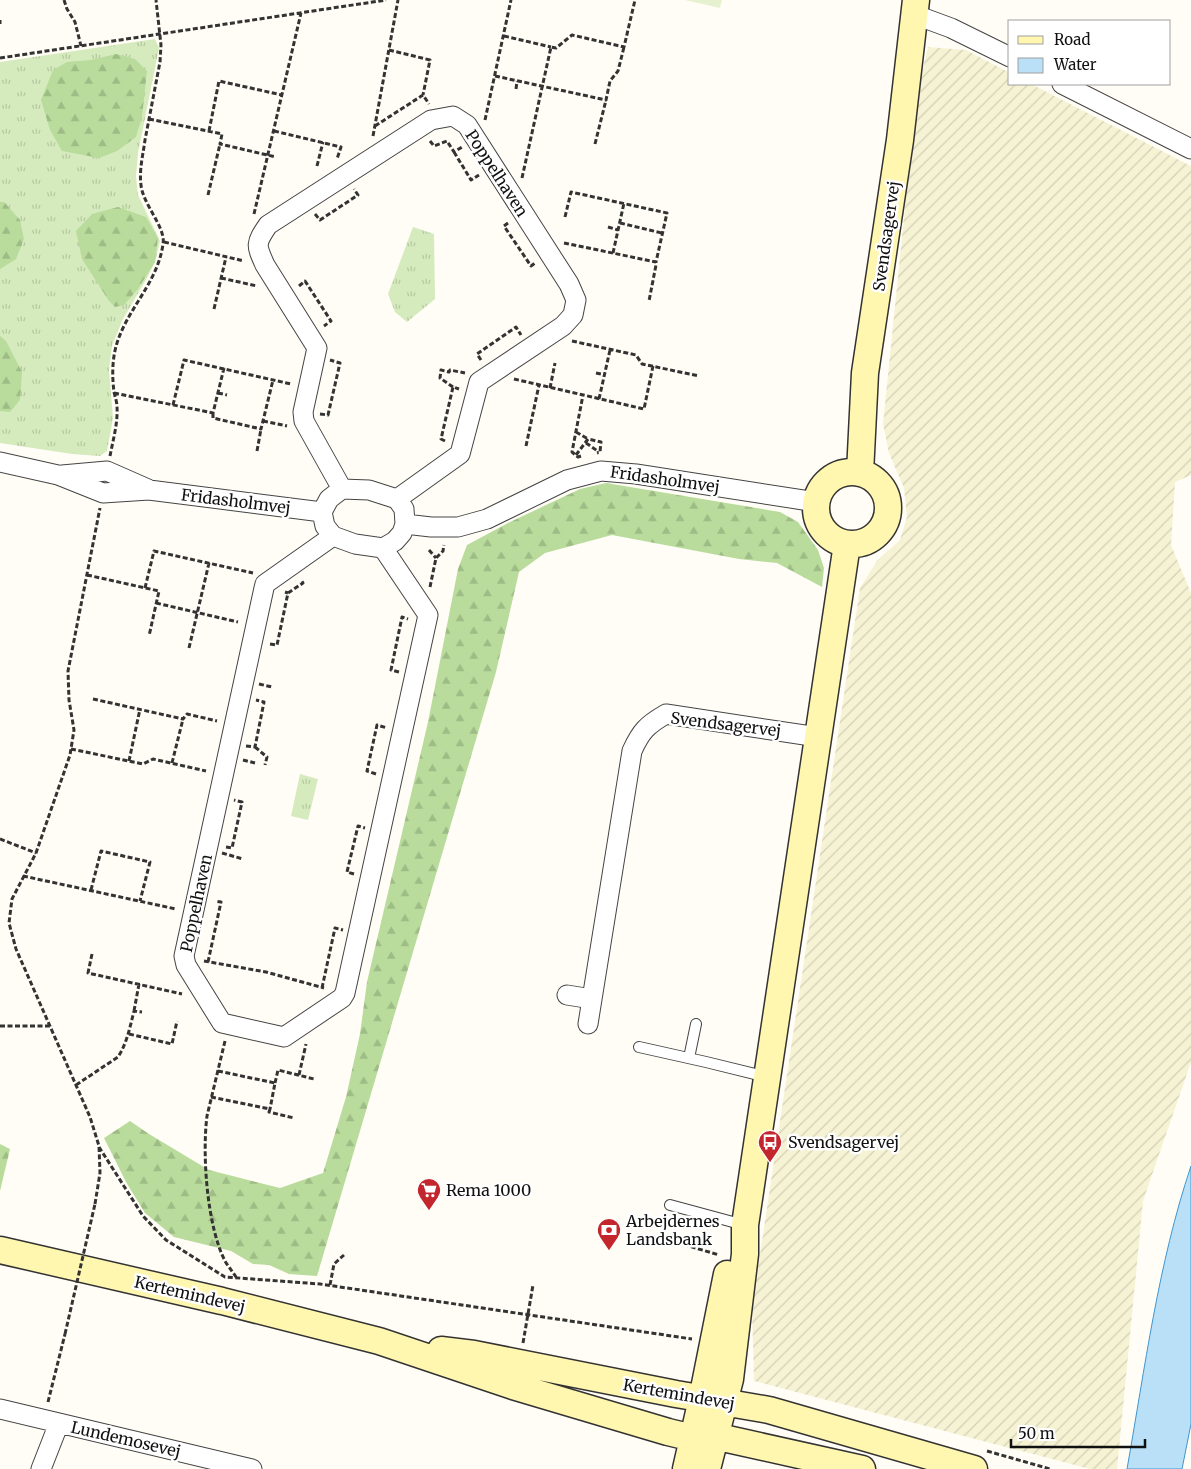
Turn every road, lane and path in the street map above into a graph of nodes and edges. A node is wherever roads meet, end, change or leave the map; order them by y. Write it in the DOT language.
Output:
graph roads {
  1 [pos="64,0"];
  2 [pos="156,0"];
  3 [pos="386,0"];
  4 [pos="398,0"];
  5 [pos="512,0"];
  6 [pos="635,0"];
  7 [pos="914,7"];
  8 [pos="301,13"];
  9 [pos="0,20"];
  10 [pos="0,24"];
  11 [pos="159,34"];
  12 [pos="504,36"];
  13 [pos="81,46"];
  14 [pos="624,46"];
  15 [pos="551,47"];
  16 [pos="389,50"];
  17 [pos="1008,56"];
  18 [pos="0,58"];
  19 [pos="495,76"];
  20 [pos="517,81"];
  21 [pos="1064,85"];
  22 [pos="542,86"];
  23 [pos="516,89"];
  24 [pos="282,95"];
  25 [pos="423,95"];
  26 [pos="606,100"];
  27 [pos="149,118"];
  28 [pos="439,119"];
  29 [pos="375,126"];
  30 [pos="421,127"];
  31 [pos="209,131"];
  32 [pos="274,131"];
  33 [pos="322,142"];
  34 [pos="478,142"];
  35 [pos="220,144"];
  36 [pos="596,144"];
  37 [pos="1191,149"];
  38 [pos="454,152"];
  39 [pos="268,155"];
  40 [pos="276,157"];
  41 [pos="368,161"];
  42 [pos="336,165"];
  43 [pos="317,166"];
  44 [pos="493,166"];
  45 [pos="208,195"];
  46 [pos="516,202"];
  47 [pos="624,203"];
  48 [pos="565,217"];
  49 [pos="620,223"];
  50 [pos="608,227"];
  51 [pos="618,230"];
  52 [pos="264,232"];
  53 [pos="662,233"];
  54 [pos="539,237"];
  55 [pos="164,242"];
  56 [pos="613,253"];
  57 [pos="226,257"];
  58 [pos="656,262"];
  59 [pos="265,266"];
  60 [pos="222,278"];
  61 [pos="282,292"];
  62 [pos="649,301"];
  63 [pos="214,309"];
  64 [pos="548,336"];
  65 [pos="610,350"];
  66 [pos="555,363"];
  67 [pos="653,366"];
  68 [pos="224,368"];
  69 [pos="459,372"];
  70 [pos="596,373"];
  71 [pos="490,374"];
  72 [pos="604,375"];
  73 [pos="699,376"];
  74 [pos="273,380"];
  75 [pos="539,385"];
  76 [pos="453,387"];
  77 [pos="309,388"];
  78 [pos="550,388"];
  79 [pos="114,392"];
  80 [pos="218,393"];
  81 [pos="227,394"];
  82 [pos="584,395"];
  83 [pos="599,399"];
  84 [pos="174,405"];
  85 [pos="214,413"];
  86 [pos="262,429"];
  87 [pos="576,432"];
  88 [pos="587,441"];
  89 [pos="526,446"];
  90 [pos="257,451"];
  91 [pos="600,452"];
  92 [pos="592,454"];
  93 [pos="576,455"];
  94 [pos="585,456"];
  95 [pos="0,462"];
  96 [pos="107,471"];
  97 [pos="860,473"];
  98 [pos="58,475"];
  99 [pos="342,489"];
  100 [pos="149,490"];
  101 [pos="104,493"];
  102 [pos="397,499"];
  103 [pos="816,502"];
  104 [pos="322,512"];
  105 [pos="405,524"];
  106 [pos="448,527"];
  107 [pos="332,536"];
  108 [pos="847,544"];
  109 [pos="383,548"];
  110 [pos="429,550"];
  111 [pos="436,558"];
  112 [pos="209,563"];
  113 [pos="87,575"];
  114 [pos="274,578"];
  115 [pos="204,586"];
  116 [pos="145,588"];
  117 [pos="209,588"];
  118 [pos="156,603"];
  119 [pos="425,611"];
  120 [pos="198,612"];
  121 [pos="256,626"];
  122 [pos="149,636"];
  123 [pos="189,648"];
  124 [pos="93,699"];
  125 [pos="140,709"];
  126 [pos="183,719"];
  127 [pos="234,725"];
  128 [pos="178,736"];
  129 [pos="818,737"];
  130 [pos="184,738"];
  131 [pos="255,748"];
  132 [pos="71,749"];
  133 [pos="129,762"];
  134 [pos="248,762"];
  135 [pos="172,763"];
  136 [pos="255,763"];
  137 [pos="265,765"];
  138 [pos="223,775"];
  139 [pos="0,839"];
  140 [pos="36,853"];
  141 [pos="23,876"];
  142 [pos="146,876"];
  143 [pos="152,877"];
  144 [pos="91,890"];
  145 [pos="140,901"];
  146 [pos="195,905"];
  147 [pos="358,933"];
  148 [pos="92,954"];
  149 [pos="184,956"];
  150 [pos="208,962"];
  151 [pos="139,984"];
  152 [pos="198,985"];
  153 [pos="322,988"];
  154 [pos="344,993"];
  155 [pos="567,995"];
  156 [pos="592,999"];
  157 [pos="134,1011"];
  158 [pos="142,1012"];
  159 [pos="178,1021"];
  160 [pos="588,1024"];
  161 [pos="696,1024"];
  162 [pos="0,1026"];
  163 [pos="50,1026"];
  164 [pos="129,1034"];
  165 [pos="225,1040"];
  166 [pos="639,1048"];
  167 [pos="689,1058"];
  168 [pos="218,1071"];
  169 [pos="768,1077"];
  170 [pos="314,1079"];
  171 [pos="76,1084"];
  172 [pos="275,1084"];
  173 [pos="211,1097"];
  174 [pos="270,1109"];
  175 [pos="294,1118"];
  176 [pos="99,1146"];
  177 [pos="670,1204"];
  178 [pos="745,1225"];
  179 [pos="662,1238"];
  180 [pos="0,1250"];
  181 [pos="344,1255"];
  182 [pos="730,1258"];
  183 [pos="236,1277"];
  184 [pos="330,1285"];
  185 [pos="533,1285"];
  186 [pos="528,1314"];
  187 [pos="379,1341"];
  188 [pos="714,1342"];
  189 [pos="523,1343"];
  190 [pos="0,1409"];
  191 [pos="708,1419"];
  192 [pos="51,1422"];
  193 [pos="41,1469"];
  194 [pos="252,1469"];
  195 [pos="686,1469"];
  196 [pos="707,1469"];
  197 [pos="862,1469"];
  198 [pos="958,1469"];
  199 [pos="974,1469"];
  1 -- 13 [label="path"];
  2 -- 11 [label="path"];
  3 -- 8 [label="path"];
  4 -- 16 [label="path"];
  5 -- 12 [label="path"];
  6 -- 14 [label="path"];
  7 -- 17 [label="street"];
  7 -- 97 [label="street, Svendsagervej"];
  8 -- 11 [label="path"];
  8 -- 24 [label="path"];
  9 -- 10 [label="path"];
  11 -- 13 [label="path"];
  11 -- 27 [label="path"];
  12 -- 15 [label="path"];
  12 -- 19 [label="path"];
  13 -- 18 [label="path"];
  14 -- 15 [label="path"];
  14 -- 26 [label="path"];
  15 -- 22 [label="path"];
  16 -- 25 [label="path"];
  16 -- 29 [label="path"];
  19 -- 20 [label="path"];
  19 -- 34 [label="path"];
  20 -- 22 [label="path"];
  20 -- 23 [label="path"];
  21 -- 37 [label="street"];
  22 -- 26 [label="path"];
  22 -- 46 [label="path"];
  24 -- 31 [label="path"];
  24 -- 32 [label="path"];
  25 -- 28 [label="path"];
  25 -- 29 [label="path"];
  26 -- 36 [label="path"];
  27 -- 31 [label="path"];
  27 -- 55 [label="path"];
  28 -- 30 [label="street"];
  28 -- 34 [label="street, Poppelhaven"];
  29 -- 41 [label="path"];
  30 -- 38 [label="path"];
  30 -- 41 [label="street"];
  31 -- 35 [label="path"];
  32 -- 33 [label="path"];
  32 -- 39 [label="path"];
  33 -- 42 [label="path"];
  33 -- 43 [label="path"];
  34 -- 38 [label="path"];
  34 -- 44 [label="street, Poppelhaven"];
  35 -- 39 [label="path"];
  35 -- 45 [label="path"];
  38 -- 44 [label="path"];
  39 -- 40 [label="path"];
  39 -- 52 [label="path"];
  41 -- 52 [label="street"];
  44 -- 46 [label="street, Poppelhaven"];
  46 -- 54 [label="street, Poppelhaven"];
  47 -- 48 [label="path"];
  47 -- 49 [label="path"];
  47 -- 53 [label="path"];
  49 -- 51 [label="path"];
  49 -- 53 [label="path"];
  50 -- 51 [label="path"];
  51 -- 56 [label="path"];
  52 -- 59 [label="street"];
  53 -- 58 [label="path"];
  54 -- 56 [label="path"];
  54 -- 64 [label="street, Poppelhaven"];
  55 -- 57 [label="path"];
  55 -- 79 [label="path"];
  56 -- 58 [label="path"];
  57 -- 59 [label="path"];
  57 -- 60 [label="path"];
  58 -- 62 [label="path"];
  59 -- 61 [label="street"];
  60 -- 61 [label="path"];
  60 -- 63 [label="path"];
  61 -- 77 [label="street"];
  64 -- 65 [label="path"];
  64 -- 71 [label="street, Poppelhaven"];
  65 -- 67 [label="path"];
  65 -- 72 [label="path"];
  66 -- 78 [label="path"];
  67 -- 73 [label="path"];
  67 -- 83 [label="path"];
  68 -- 74 [label="path"];
  68 -- 80 [label="path"];
  68 -- 84 [label="path"];
  69 -- 76 [label="path"];
  70 -- 72 [label="path"];
  71 -- 75 [label="path"];
  71 -- 102 [label="street, Poppelhaven"];
  72 -- 83 [label="path"];
  74 -- 77 [label="path"];
  74 -- 86 [label="path"];
  75 -- 78 [label="path"];
  75 -- 89 [label="path"];
  77 -- 99 [label="street"];
  78 -- 82 [label="path"];
  79 -- 84 [label="path"];
  79 -- 96 [label="path"];
  80 -- 81 [label="path"];
  80 -- 85 [label="path"];
  82 -- 83 [label="path"];
  82 -- 87 [label="path"];
  84 -- 85 [label="path"];
  85 -- 86 [label="path"];
  86 -- 90 [label="path"];
  87 -- 88 [label="path"];
  87 -- 93 [label="path"];
  88 -- 91 [label="path"];
  88 -- 91 [label="path"];
  88 -- 93 [label="path"];
  91 -- 92 [label="path"];
  93 -- 94 [label="path"];
  95 -- 98 [label="street, Fridasholmvej"];
  96 -- 98 [label="street, Fridasholmvej"];
  96 -- 100 [label="street, Fridasholmvej"];
  97 -- 103 [label="street"];
  97 -- 108 [label="street"];
  98 -- 101 [label="street, Fridasholmvej"];
  99 -- 102 [label="street"];
  99 -- 104 [label="street"];
  100 -- 101 [label="street, Fridasholmvej"];
  100 -- 104 [label="street, Fridasholmvej"];
  101 -- 113 [label="path"];
  102 -- 105 [label="street"];
  103 -- 106 [label="street, Fridasholmvej"];
  103 -- 108 [label="street"];
  104 -- 107 [label="street"];
  105 -- 106 [label="street, Fridasholmvej"];
  105 -- 109 [label="street"];
  106 -- 111 [label="path"];
  107 -- 109 [label="street"];
  107 -- 114 [label="street, Poppelhaven"];
  108 -- 129 [label="street"];
  109 -- 119 [label="street"];
  110 -- 111 [label="path"];
  111 -- 119 [label="path"];
  112 -- 114 [label="path"];
  112 -- 115 [label="path"];
  112 -- 116 [label="path"];
  113 -- 116 [label="path"];
  113 -- 132 [label="path"];
  114 -- 121 [label="street, Poppelhaven"];
  115 -- 117 [label="path"];
  115 -- 120 [label="path"];
  116 -- 118 [label="path"];
  118 -- 120 [label="path"];
  118 -- 122 [label="path"];
  119 -- 147 [label="street"];
  120 -- 121 [label="path"];
  120 -- 123 [label="path"];
  121 -- 127 [label="street, Poppelhaven"];
  124 -- 125 [label="path"];
  125 -- 126 [label="path"];
  125 -- 133 [label="path"];
  126 -- 127 [label="path"];
  126 -- 128 [label="path"];
  127 -- 138 [label="street, Poppelhaven"];
  128 -- 130 [label="path"];
  128 -- 135 [label="path"];
  129 -- 156 [label="street, Svendsagervej"];
  129 -- 169 [label="street"];
  131 -- 137 [label="path"];
  132 -- 133 [label="path"];
  132 -- 140 [label="path"];
  133 -- 135 [label="path"];
  134 -- 136 [label="path"];
  135 -- 138 [label="path"];
  138 -- 146 [label="street, Poppelhaven"];
  139 -- 140 [label="path"];
  140 -- 141 [label="path"];
  141 -- 144 [label="path"];
  141 -- 163 [label="path"];
  142 -- 143 [label="path"];
  142 -- 144 [label="path"];
  142 -- 145 [label="path"];
  144 -- 145 [label="path"];
  145 -- 146 [label="path"];
  146 -- 149 [label="street, Poppelhaven"];
  146 -- 150 [label="path"];
  147 -- 153 [label="path"];
  147 -- 154 [label="street"];
  148 -- 151 [label="path"];
  149 -- 150 [label="path"];
  149 -- 152 [label="street, Poppelhaven"];
  150 -- 153 [label="path"];
  151 -- 152 [label="path"];
  151 -- 157 [label="path"];
  152 -- 154 [label="street, Poppelhaven"];
  153 -- 154 [label="path"];
  155 -- 156 [label="street"];
  156 -- 160 [label="street, Svendsagervej"];
  157 -- 158 [label="path"];
  157 -- 164 [label="path"];
  159 -- 164 [label="path"];
  161 -- 167 [label="lane"];
  162 -- 163 [label="path"];
  163 -- 171 [label="path"];
  164 -- 171 [label="path"];
  165 -- 168 [label="path"];
  166 -- 167 [label="lane"];
  167 -- 169 [label="lane"];
  168 -- 172 [label="path"];
  168 -- 173 [label="path"];
  169 -- 178 [label="street"];
  170 -- 172 [label="path"];
  171 -- 176 [label="path"];
  172 -- 174 [label="path"];
  173 -- 174 [label="path"];
  173 -- 183 [label="path"];
  174 -- 175 [label="path"];
  176 -- 183 [label="path"];
  176 -- 192 [label="path, bridge"];
  177 -- 178 [label="lane"];
  178 -- 182 [label="street"];
  178 -- 191 [label="street"];
  179 -- 182 [label="path"];
  180 -- 187 [label="street, Kertemindevej"];
  181 -- 184 [label="path"];
  182 -- 188 [label="street"];
  183 -- 184 [label="path"];
  184 -- 186 [label="path"];
  185 -- 186 [label="path"];
  186 -- 188 [label="path"];
  186 -- 189 [label="path"];
  187 -- 191 [label="street, Kertemindevej"];
  187 -- 191 [label="street, Kertemindevej"];
  188 -- 191 [label="street"];
  190 -- 192 [label="street, Lundemosevej"];
  191 -- 195 [label="street"];
  191 -- 196 [label="street"];
  191 -- 197 [label="street, Kertemindevej"];
  191 -- 198 [label="street"];
  191 -- 199 [label="street, Kertemindevej"];
  192 -- 193 [label="street"];
  192 -- 194 [label="street, Lundemosevej"];
}
